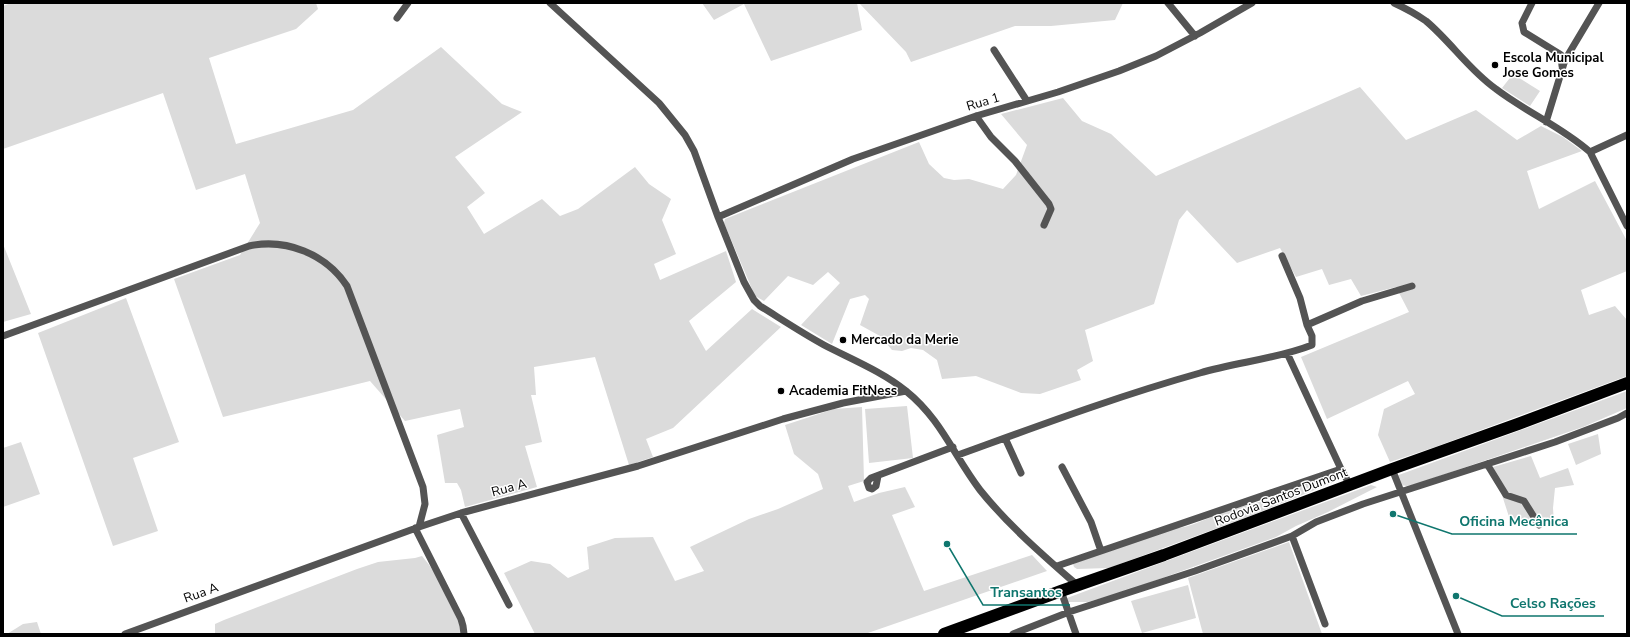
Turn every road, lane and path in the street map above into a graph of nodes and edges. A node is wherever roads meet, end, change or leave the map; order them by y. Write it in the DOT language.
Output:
graph roads {
  1 [pos="408,3"];
  2 [pos="550,3"];
  3 [pos="1168,3"];
  4 [pos="1252,3"];
  5 [pos="1394,3"];
  6 [pos="1532,3"];
  7 [pos="1599,3"];
  8 [pos="397,18"];
  9 [pos="1195,36"];
  10 [pos="994,50"];
  11 [pos="1562,68"];
  12 [pos="1027,101"];
  13 [pos="976,116"];
  14 [pos="1546,122"];
  15 [pos="1627,135"];
  16 [pos="1590,152"];
  17 [pos="718,218"];
  18 [pos="1044,225"];
  19 [pos="1627,226"];
  20 [pos="1282,256"];
  21 [pos="1412,286"];
  22 [pos="1307,325"];
  23 [pos="3,336"];
  24 [pos="1287,353"];
  25 [pos="1627,383"];
  26 [pos="906,391"];
  27 [pos="1627,413"];
  28 [pos="1005,438"];
  29 [pos="953,447"];
  30 [pos="958,455"];
  31 [pos="1487,464"];
  32 [pos="1062,467"];
  33 [pos="1341,469"];
  34 [pos="1392,469"];
  35 [pos="1021,473"];
  36 [pos="878,476"];
  37 [pos="1350,485"];
  38 [pos="1400,492"];
  39 [pos="461,513"];
  40 [pos="1539,525"];
  41 [pos="417,527"];
  42 [pos="1292,536"];
  43 [pos="1101,551"];
  44 [pos="1057,566"];
  45 [pos="1077,585"];
  46 [pos="1061,591"];
  47 [pos="509,605"];
  48 [pos="1069,612"];
  49 [pos="1325,624"];
  50 [pos="962,630"];
  51 [pos="125,634"];
  52 [pos="464,634"];
  53 [pos="944,634"];
  54 [pos="1013,634"];
  55 [pos="1076,634"];
  56 [pos="1458,634"];
  1 -- 8 [label="street"];
  2 -- 17 [label="street"];
  3 -- 9 [label="street"];
  4 -- 9 [label="street, Rua 1"];
  5 -- 14 [label="street"];
  6 -- 11 [label="street"];
  7 -- 11 [label="street"];
  9 -- 12 [label="street, Rua 1"];
  10 -- 12 [label="street"];
  11 -- 14 [label="street"];
  12 -- 13 [label="street, Rua 1"];
  13 -- 17 [label="street, Rua 1"];
  13 -- 18 [label="street"];
  14 -- 16 [label="street"];
  15 -- 16 [label="street"];
  16 -- 19 [label="street"];
  17 -- 26 [label="street"];
  20 -- 22 [label="street"];
  21 -- 22 [label="street"];
  22 -- 24 [label="street"];
  23 -- 41 [label="street"];
  24 -- 28 [label="street"];
  24 -- 33 [label="street"];
  25 -- 34 [label="highway, Rodovia Santos Dumont"];
  26 -- 29 [label="street"];
  26 -- 39 [label="street, Rua A"];
  27 -- 31 [label="street"];
  28 -- 30 [label="street"];
  28 -- 35 [label="street"];
  29 -- 30 [label="street"];
  29 -- 36 [label="street"];
  30 -- 44 [label="street"];
  31 -- 38 [label="street"];
  31 -- 40 [label="street"];
  32 -- 43 [label="street"];
  33 -- 37 [label="street"];
  33 -- 43 [label="street"];
  34 -- 37 [label="highway, Rodovia Santos Dumont"];
  34 -- 38 [label="street"];
  37 -- 45 [label="highway, Rodovia Santos Dumont"];
  38 -- 42 [label="street"];
  38 -- 56 [label="street"];
  39 -- 41 [label="street, Rua A"];
  39 -- 47 [label="street"];
  41 -- 51 [label="street, Rua A"];
  41 -- 52 [label="street"];
  42 -- 48 [label="street"];
  42 -- 49 [label="street"];
  43 -- 44 [label="street"];
  44 -- 45 [label="street"];
  45 -- 46 [label="highway, Rodovia Santos Dumont"];
  46 -- 48 [label="street"];
  46 -- 50 [label="highway, Rodovia Santos Dumont"];
  48 -- 54 [label="street"];
  48 -- 55 [label="street"];
  50 -- 53 [label="highway, Rodovia Santos Dumont"];
}
